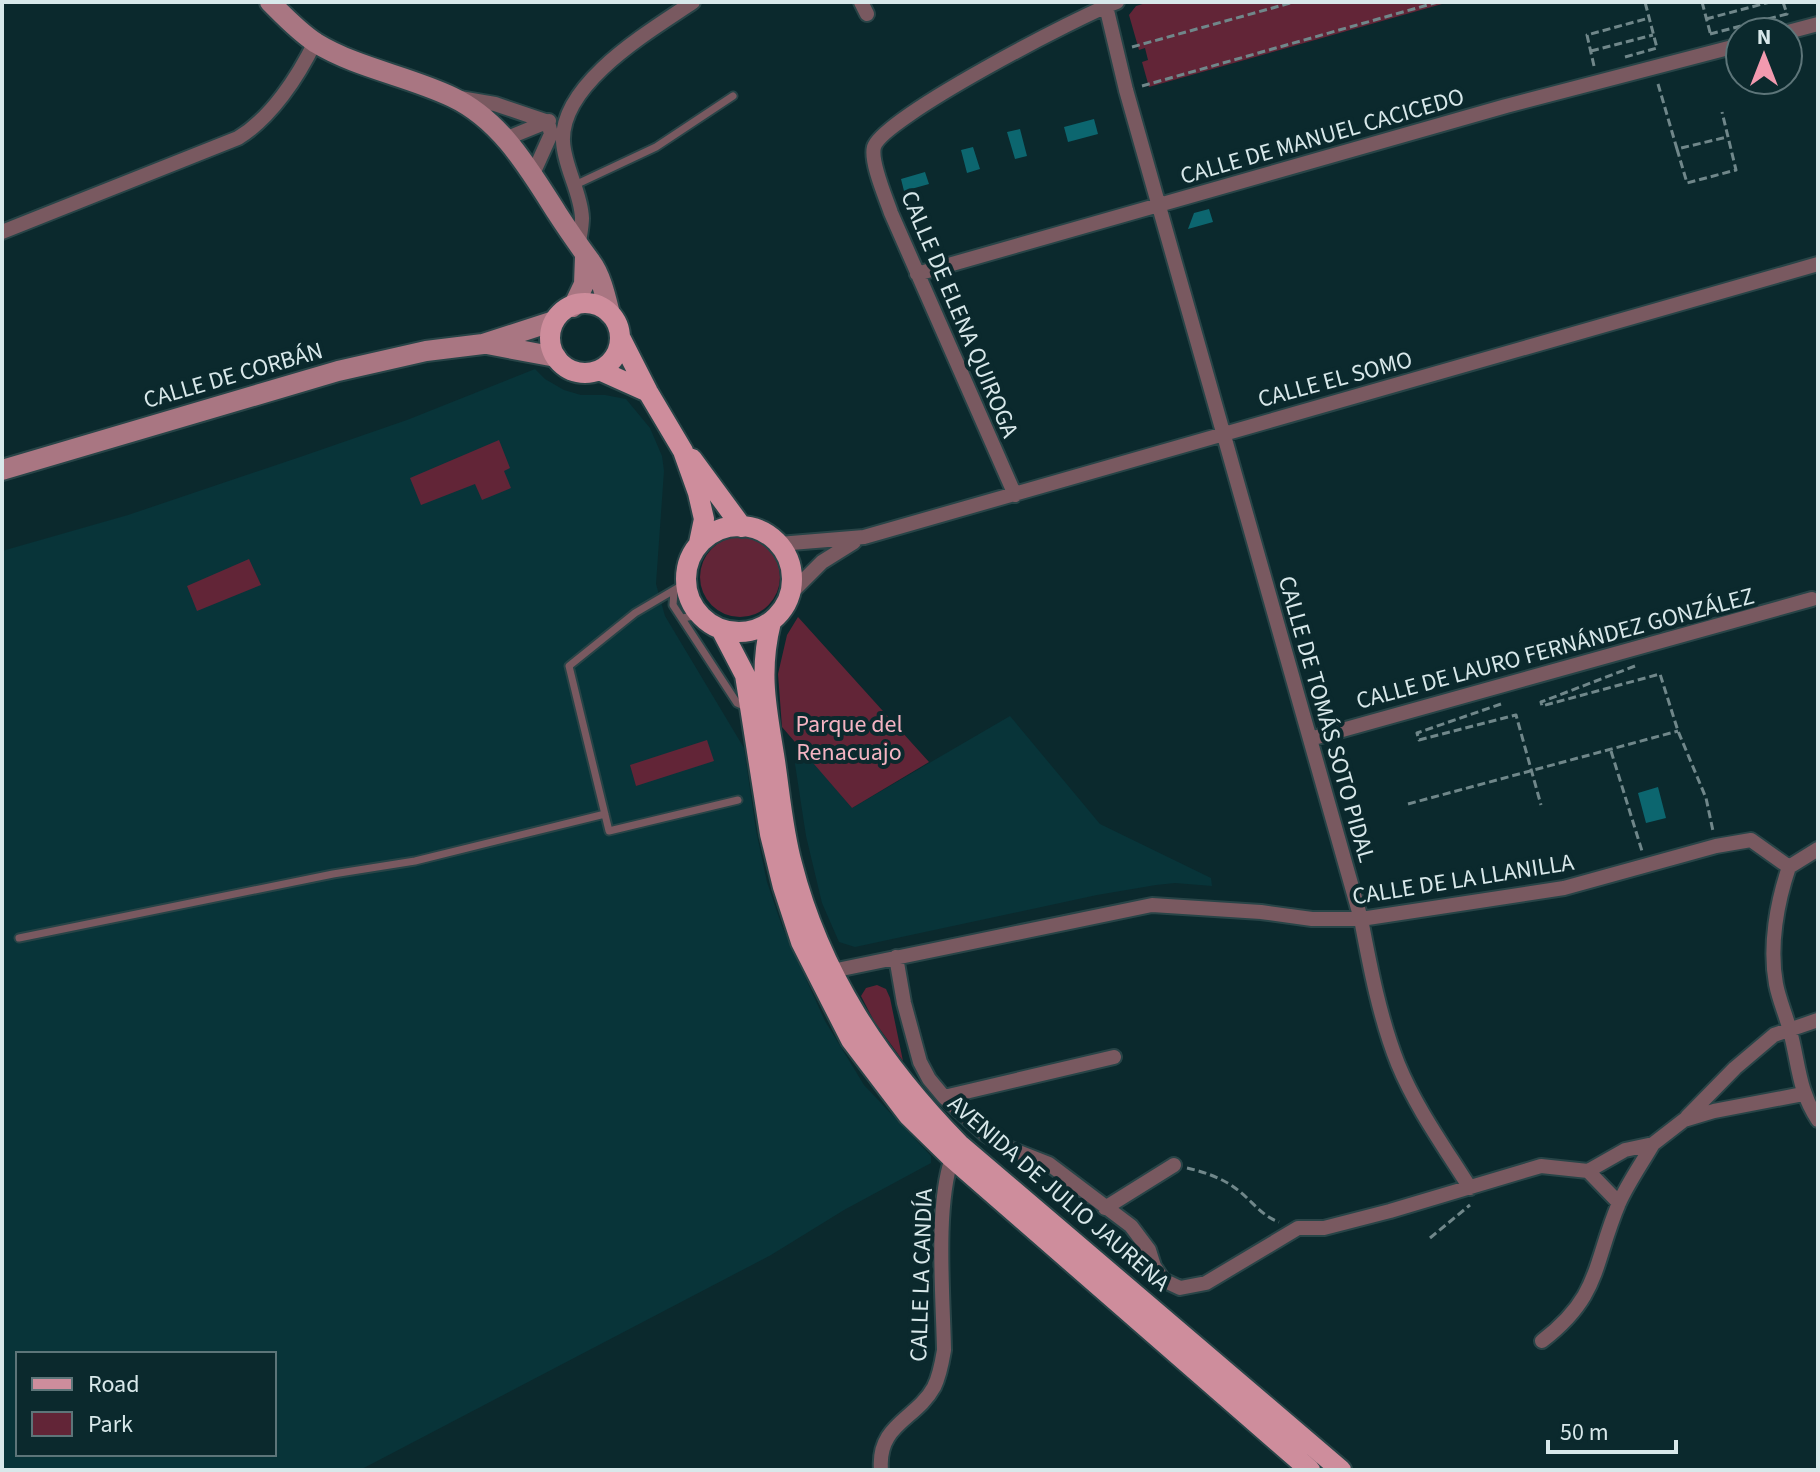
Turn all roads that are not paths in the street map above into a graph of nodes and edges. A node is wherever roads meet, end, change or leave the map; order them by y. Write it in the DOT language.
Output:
graph roads {
  1 [pos="270,2"];
  2 [pos="693,2"];
  3 [pos="1109,3"];
  4 [pos="315,42"];
  5 [pos="1724,49"];
  6 [pos="451,96"];
  7 [pos="733,96"];
  8 [pos="576,101"];
  9 [pos="548,122"];
  10 [pos="505,139"];
  11 [pos="533,174"];
  12 [pos="574,186"];
  13 [pos="1159,206"];
  14 [pos="2,232"];
  15 [pos="582,250"];
  16 [pos="1818,264"];
  17 [pos="917,274"];
  18 [pos="573,307"];
  19 [pos="610,314"];
  20 [pos="554,321"];
  21 [pos="621,339"];
  22 [pos="483,344"];
  23 [pos="556,357"];
  24 [pos="599,370"];
  25 [pos="648,392"];
  26 [pos="1222,433"];
  27 [pos="683,451"];
  28 [pos="2,470"];
  29 [pos="1015,495"];
  30 [pos="742,527"];
  31 [pos="864,537"];
  32 [pos="699,543"];
  33 [pos="779,544"];
  34 [pos="680,587"];
  35 [pos="790,594"];
  36 [pos="1812,599"];
  37 [pos="691,616"];
  38 [pos="771,622"];
  39 [pos="721,629"];
  40 [pos="751,710"];
  41 [pos="1310,739"];
  42 [pos="738,800"];
  43 [pos="605,814"];
  44 [pos="1818,849"];
  45 [pos="1789,867"];
  46 [pos="1361,919"];
  47 [pos="19,938"];
  48 [pos="896,957"];
  49 [pos="832,971"];
  50 [pos="1818,1020"];
  51 [pos="1790,1030"];
  52 [pos="1114,1057"];
  53 [pos="1803,1094"];
  54 [pos="944,1097"];
  55 [pos="1684,1120"];
  56 [pos="1818,1120"];
  57 [pos="1653,1144"];
  58 [pos="952,1158"];
  59 [pos="1174,1165"];
  60 [pos="1588,1171"];
  61 [pos="1470,1188"];
  62 [pos="1619,1203"];
  63 [pos="1105,1208"];
  64 [pos="1542,1341"];
  65 [pos="881,1470"];
  66 [pos="1310,1470"];
  67 [pos="1341,1470"];
  1 -- 4 [label="main road"];
  2 -- 8 [label="street"];
  3 -- 13 [label="street, CALLE DE TOMÁS SOTO PIDAL"];
  3 -- 17 [label="street, CALLE DE ELENA QUIROGA"];
  4 -- 6 [label="main road"];
  4 -- 14 [label="street"];
  5 -- 13 [label="street, CALLE DE MANUEL CACICEDO"];
  6 -- 9 [label="street"];
  6 -- 10 [label="main road"];
  7 -- 12 [label="lane"];
  8 -- 9 [label="street"];
  8 -- 12 [label="street"];
  9 -- 10 [label="street"];
  9 -- 11 [label="street"];
  10 -- 11 [label="main road"];
  11 -- 15 [label="main road"];
  12 -- 15 [label="street"];
  13 -- 17 [label="street, CALLE DE MANUEL CACICEDO"];
  13 -- 26 [label="street, CALLE DE TOMÁS SOTO PIDAL"];
  15 -- 18 [label="main road"];
  15 -- 19 [label="main road"];
  16 -- 26 [label="street, CALLE EL SOMO"];
  17 -- 29 [label="street, CALLE DE ELENA QUIROGA"];
  18 -- 19 [label="main road"];
  18 -- 20 [label="main road"];
  19 -- 21 [label="main road"];
  20 -- 22 [label="main road, CALLE DE CORBÁN"];
  20 -- 23 [label="main road"];
  21 -- 24 [label="main road"];
  21 -- 25 [label="main road"];
  22 -- 23 [label="main road, CALLE DE CORBÁN"];
  22 -- 28 [label="main road, CALLE DE CORBÁN"];
  23 -- 24 [label="main road"];
  24 -- 25 [label="main road"];
  25 -- 27 [label="main road"];
  26 -- 29 [label="street, CALLE EL SOMO"];
  26 -- 41 [label="street, CALLE DE TOMÁS SOTO PIDAL"];
  27 -- 30 [label="main road"];
  27 -- 32 [label="main road"];
  29 -- 31 [label="street, CALLE EL SOMO"];
  30 -- 32 [label="main road"];
  30 -- 33 [label="main road"];
  31 -- 33 [label="street, CALLE EL SOMO"];
  31 -- 35 [label="street, CALLE EL SOMO"];
  32 -- 34 [label="main road"];
  33 -- 35 [label="main road"];
  34 -- 37 [label="main road"];
  34 -- 43 [label="lane"];
  35 -- 38 [label="main road"];
  36 -- 41 [label="street, CALLE DE LAURO FERNÁNDEZ GONZÁLEZ"];
  37 -- 39 [label="main road"];
  37 -- 40 [label="lane"];
  38 -- 39 [label="main road"];
  38 -- 49 [label="main road, AVENIDA DE JULIO JAURENA"];
  39 -- 40 [label="main road, AVENIDA DE JULIO JAURENA"];
  40 -- 58 [label="main road, AVENIDA DE JULIO JAURENA"];
  41 -- 46 [label="street, CALLE DE TOMÁS SOTO PIDAL"];
  42 -- 43 [label="lane"];
  43 -- 47 [label="lane"];
  44 -- 45 [label="street"];
  45 -- 46 [label="street, CALLE DE LA LLANILLA"];
  45 -- 51 [label="street"];
  46 -- 48 [label="street, CALLE DE LA LLANILLA"];
  46 -- 61 [label="street, CALLE DE TOMÁS SOTO PIDAL"];
  48 -- 49 [label="street, CALLE DE LA LLANILLA"];
  48 -- 54 [label="street"];
  49 -- 67 [label="main road, AVENIDA DE JULIO JAURENA"];
  50 -- 51 [label="street"];
  51 -- 53 [label="street"];
  51 -- 55 [label="street"];
  52 -- 54 [label="street"];
  53 -- 55 [label="street"];
  53 -- 56 [label="street"];
  54 -- 63 [label="street"];
  55 -- 57 [label="street"];
  57 -- 60 [label="street"];
  57 -- 62 [label="street"];
  58 -- 65 [label="street, CALLE LA CANDÍA"];
  58 -- 66 [label="main road, AVENIDA DE JULIO JAURENA"];
  59 -- 63 [label="street"];
  60 -- 61 [label="street"];
  60 -- 62 [label="street"];
  61 -- 63 [label="street"];
  62 -- 64 [label="street"];
}
